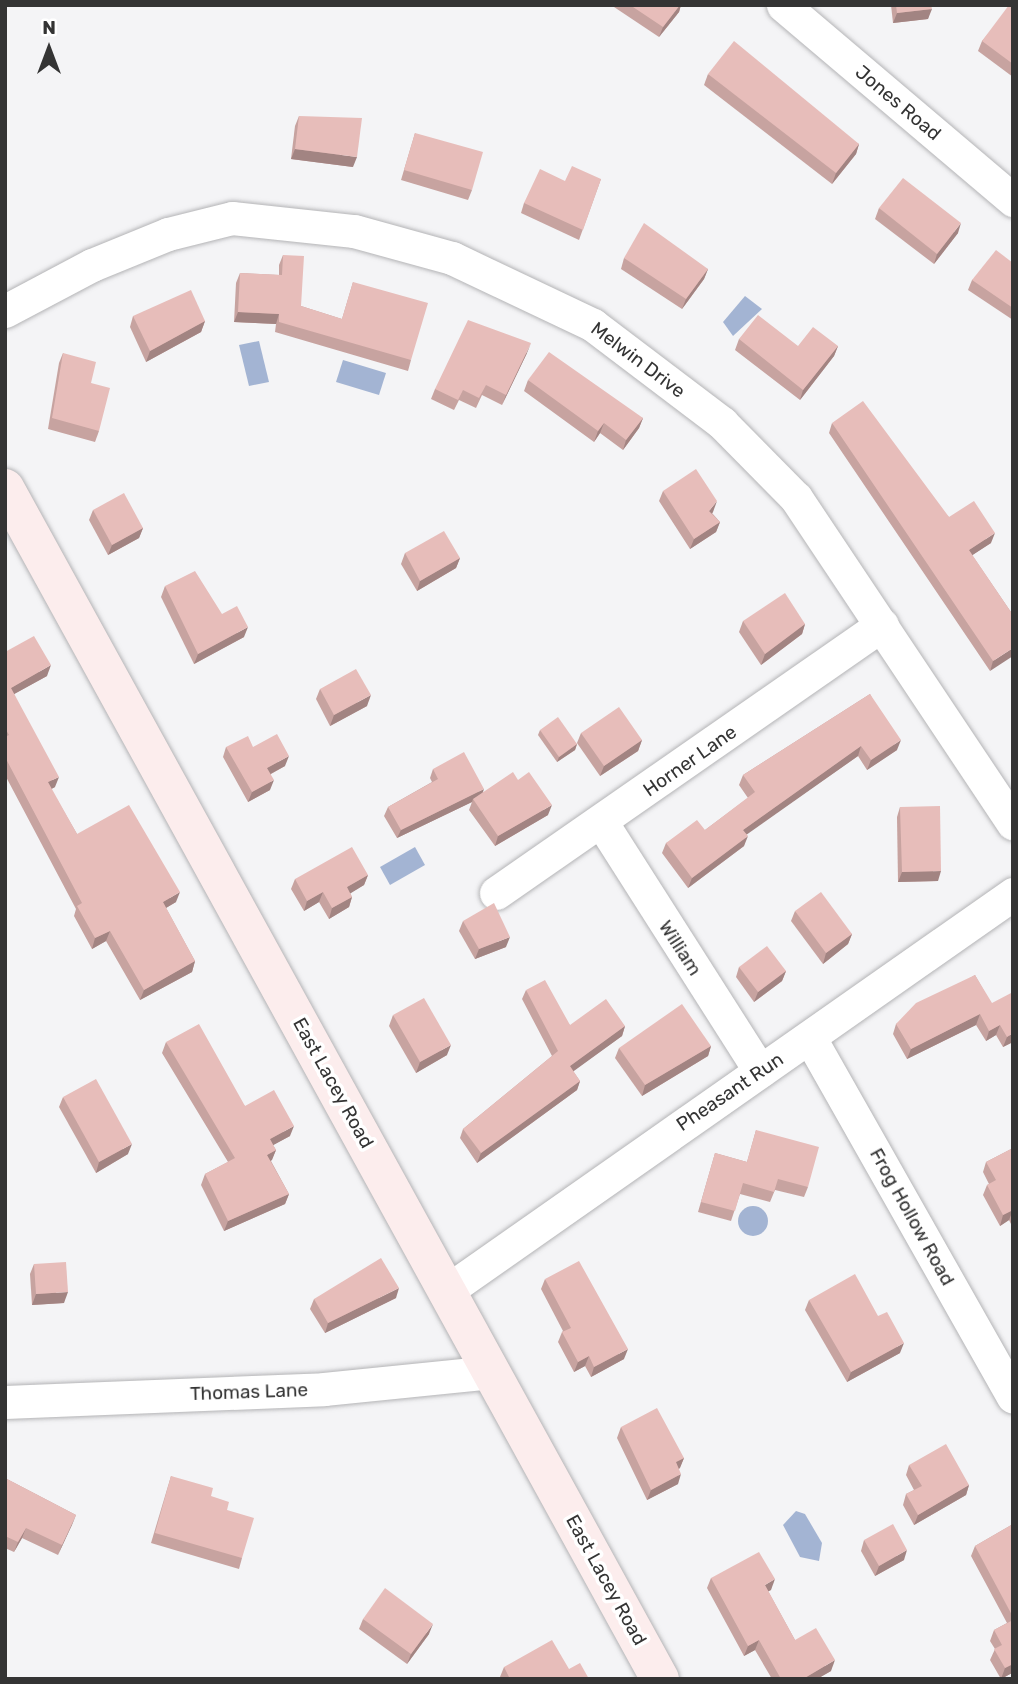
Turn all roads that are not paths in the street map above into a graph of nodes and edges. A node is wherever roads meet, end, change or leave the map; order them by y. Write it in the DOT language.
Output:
graph roads {
  1 [pos="783,5"];
  2 [pos="1013,200"];
  3 [pos="5,311"];
  4 [pos="5,488"];
  5 [pos="882,625"];
  6 [pos="602,823"];
  7 [pos="1013,823"];
  8 [pos="496,893"];
  9 [pos="1013,894"];
  10 [pos="810,1038"];
  11 [pos="760,1071"];
  12 [pos="447,1290"];
  13 [pos="491,1372"];
  14 [pos="1013,1397"];
  15 [pos="5,1402"];
  16 [pos="660,1679"];
  1 -- 2 [label="street, Jones Road"];
  3 -- 5 [label="street, Melwin Drive"];
  4 -- 12 [label="street, East Lacey Road"];
  5 -- 6 [label="street, Horner Lane"];
  5 -- 7 [label="street, Melwin Drive"];
  6 -- 8 [label="street, Horner Lane"];
  6 -- 11 [label="street, William"];
  9 -- 10 [label="street, Pheasant Run"];
  10 -- 11 [label="street, Pheasant Run"];
  10 -- 14 [label="street, Frog Hollow Road"];
  11 -- 12 [label="street, Pheasant Run"];
  12 -- 13 [label="street, East Lacey Road"];
  13 -- 15 [label="street, Thomas Lane"];
  13 -- 16 [label="street, East Lacey Road"];
}
